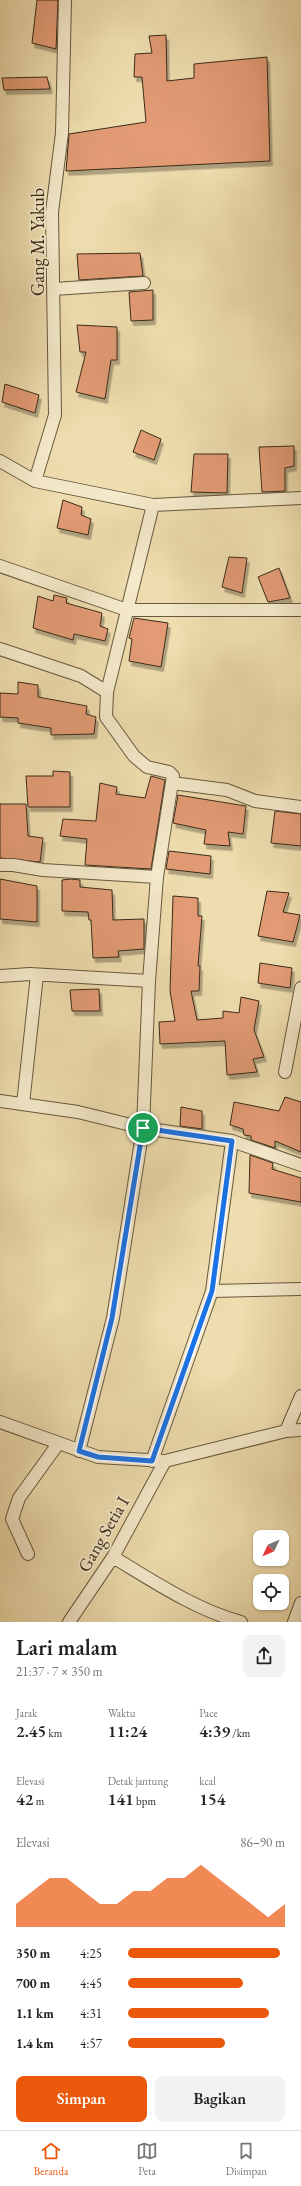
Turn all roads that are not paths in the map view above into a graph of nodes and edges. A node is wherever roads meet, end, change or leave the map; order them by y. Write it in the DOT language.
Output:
graph roads {
  1 [pos="65,0"];
  2 [pos="144,283"];
  3 [pos="54,289"];
  4 [pos="0,461"];
  5 [pos="35,481"];
  6 [pos="301,498"];
  7 [pos="153,505"];
  8 [pos="0,566"];
  9 [pos="127,610"];
  10 [pos="301,610"];
  11 [pos="0,649"];
  12 [pos="107,692"];
  13 [pos="172,783"];
  14 [pos="301,807"];
  15 [pos="0,865"];
  16 [pos="157,877"];
  17 [pos="38,975"];
  18 [pos="0,976"];
  19 [pos="149,981"];
  20 [pos="301,988"];
  21 [pos="284,1072"];
  22 [pos="0,1101"];
  23 [pos="23,1104"];
  24 [pos="143,1128"];
  25 [pos="232,1141"];
  26 [pos="301,1165"];
  27 [pos="301,1289"];
  28 [pos="212,1291"];
  29 [pos="301,1396"];
  30 [pos="0,1422"];
  31 [pos="301,1430"];
  32 [pos="286,1431"];
  33 [pos="58,1444"];
  34 [pos="79,1451"];
  35 [pos="152,1461"];
  36 [pos="165,1461"];
  37 [pos="28,1554"];
  38 [pos="113,1557"];
  39 [pos="301,1602"];
  40 [pos="234,1621"];
  41 [pos="69,1622"];
  42 [pos="294,1622"];
  1 -- 3 [label="street, Gang M. Yakub"];
  2 -- 3 [label="street"];
  3 -- 5 [label="street, Gang M. Yakub"];
  4 -- 5 [label="street"];
  5 -- 7 [label="street"];
  6 -- 7 [label="street"];
  7 -- 9 [label="street"];
  8 -- 9 [label="street"];
  9 -- 10 [label="street"];
  9 -- 12 [label="street"];
  11 -- 12 [label="street"];
  12 -- 13 [label="street"];
  13 -- 14 [label="street"];
  13 -- 16 [label="street"];
  15 -- 16 [label="street"];
  16 -- 19 [label="street"];
  17 -- 18 [label="street"];
  17 -- 19 [label="street"];
  17 -- 23 [label="street"];
  19 -- 24 [label="street"];
  20 -- 21 [label="street"];
  22 -- 23 [label="street"];
  23 -- 24 [label="street"];
  24 -- 25 [label="street"];
  24 -- 34 [label="street"];
  25 -- 26 [label="street"];
  25 -- 28 [label="street"];
  27 -- 28 [label="street"];
  28 -- 35 [label="street"];
  29 -- 32 [label="street"];
  30 -- 33 [label="street"];
  31 -- 32 [label="street"];
  32 -- 36 [label="street"];
  33 -- 34 [label="street"];
  33 -- 37 [label="street"];
  34 -- 35 [label="street"];
  35 -- 36 [label="street"];
  36 -- 38 [label="street, Gang Setia I"];
  38 -- 40 [label="street"];
  38 -- 41 [label="street, Gang Setia I"];
  39 -- 42 [label="street"];
}
